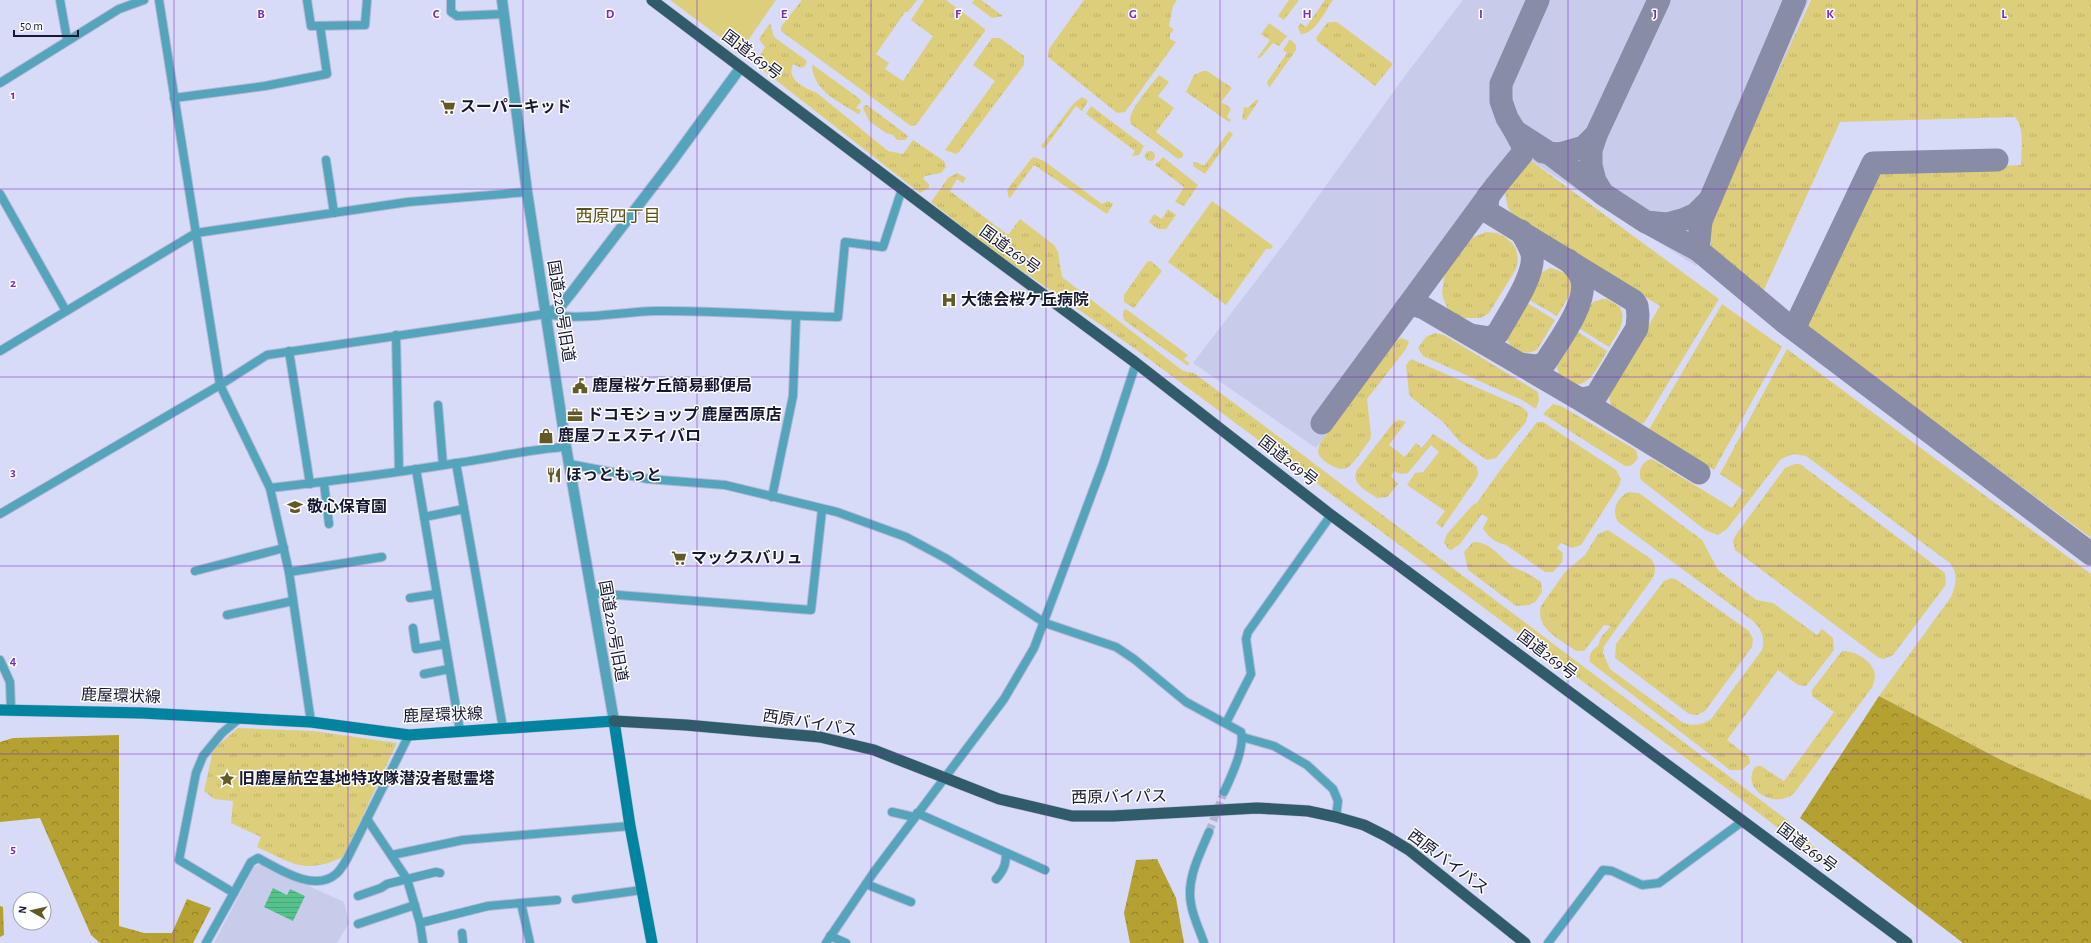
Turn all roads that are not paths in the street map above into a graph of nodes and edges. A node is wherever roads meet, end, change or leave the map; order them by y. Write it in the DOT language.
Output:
graph roads {
  1 [pos="60,0"];
  2 [pos="144,0"];
  3 [pos="158,0"];
  4 [pos="307,0"];
  5 [pos="366,0"];
  6 [pos="451,0"];
  7 [pos="502,0"];
  8 [pos="652,0"];
  9 [pos="504,14"];
  10 [pos="320,26"];
  11 [pos="67,39"];
  12 [pos="742,67"];
  13 [pos="0,83"];
  14 [pos="174,98"];
  15 [pos="326,160"];
  16 [pos="902,189"];
  17 [pos="527,192"];
  18 [pos="0,194"];
  19 [pos="334,213"];
  20 [pos="196,233"];
  21 [pos="66,311"];
  22 [pos="546,314"];
  23 [pos="796,316"];
  24 [pos="396,335"];
  25 [pos="0,351"];
  26 [pos="289,351"];
  27 [pos="1136,363"];
  28 [pos="220,386"];
  29 [pos="438,404"];
  30 [pos="566,447"];
  31 [pos="456,463"];
  32 [pos="569,464"];
  33 [pos="443,465"];
  34 [pos="416,469"];
  35 [pos="399,472"];
  36 [pos="324,483"];
  37 [pos="310,484"];
  38 [pos="270,488"];
  39 [pos="772,497"];
  40 [pos="464,510"];
  41 [pos="822,510"];
  42 [pos="0,514"];
  43 [pos="1331,515"];
  44 [pos="424,517"];
  45 [pos="329,524"];
  46 [pos="284,548"];
  47 [pos="382,557"];
  48 [pos="195,571"];
  49 [pos="289,572"];
  50 [pos="592,593"];
  51 [pos="437,594"];
  52 [pos="410,598"];
  53 [pos="293,601"];
  54 [pos="227,615"];
  55 [pos="1045,623"];
  56 [pos="413,628"];
  57 [pos="445,644"];
  58 [pos="0,660"];
  59 [pos="449,669"];
  60 [pos="424,674"];
  61 [pos="6,709"];
  62 [pos="240,718"];
  63 [pos="614,721"];
  64 [pos="310,722"];
  65 [pos="1226,723"];
  66 [pos="503,728"];
  67 [pos="460,731"];
  68 [pos="409,735"];
  69 [pos="1242,736"];
  70 [pos="944,776"];
  71 [pos="1224,792"];
  72 [pos="892,812"];
  73 [pos="916,815"];
  74 [pos="1336,817"];
  75 [pos="367,819"];
  76 [pos="1743,820"];
  77 [pos="630,826"];
  78 [pos="1209,832"];
  79 [pos="1006,853"];
  80 [pos="392,855"];
  81 [pos="1045,870"];
  82 [pos="440,873"];
  83 [pos="407,879"];
  84 [pos="996,879"];
  85 [pos="866,884"];
  86 [pos="642,890"];
  87 [pos="234,893"];
  88 [pos="358,896"];
  89 [pos="576,899"];
  90 [pos="557,900"];
  91 [pos="911,902"];
  92 [pos="521,903"];
  93 [pos="415,905"];
  94 [pos="420,923"];
  95 [pos="358,924"];
  96 [pos="462,933"];
  97 [pos="828,940"];
  98 [pos="206,943"];
  99 [pos="423,943"];
  100 [pos="462,943"];
  101 [pos="530,943"];
  102 [pos="652,943"];
  103 [pos="846,943"];
  104 [pos="1204,943"];
  105 [pos="1525,943"];
  106 [pos="1548,943"];
  107 [pos="1907,943"];
  1 -- 11 [label="street"];
  2 -- 11 [label="street"];
  3 -- 14 [label="street"];
  4 -- 10 [label="street"];
  5 -- 10 [label="street"];
  6 -- 9 [label="street"];
  7 -- 9 [label="street, 国道220号旧道"];
  8 -- 12 [label="highway, 国道269号"];
  9 -- 17 [label="street, 国道220号旧道"];
  10 -- 14 [label="street"];
  11 -- 13 [label="street"];
  12 -- 16 [label="highway, 国道269号"];
  12 -- 22 [label="street"];
  14 -- 20 [label="street"];
  15 -- 19 [label="street"];
  16 -- 23 [label="street"];
  16 -- 27 [label="highway, 国道269号"];
  17 -- 19 [label="street"];
  17 -- 22 [label="street, 国道220号旧道"];
  18 -- 21 [label="street"];
  19 -- 20 [label="street"];
  20 -- 21 [label="street"];
  20 -- 28 [label="street"];
  21 -- 25 [label="street"];
  22 -- 23 [label="street"];
  22 -- 24 [label="street"];
  22 -- 30 [label="street, 国道220号旧道"];
  23 -- 39 [label="street"];
  24 -- 26 [label="street"];
  24 -- 35 [label="street"];
  26 -- 28 [label="street"];
  26 -- 37 [label="street"];
  27 -- 43 [label="highway, 国道269号"];
  27 -- 55 [label="street"];
  28 -- 38 [label="street"];
  28 -- 42 [label="street"];
  29 -- 33 [label="street"];
  30 -- 31 [label="street"];
  30 -- 32 [label="street, 国道220号旧道"];
  31 -- 33 [label="street"];
  31 -- 40 [label="street"];
  32 -- 39 [label="street"];
  32 -- 50 [label="street, 国道220号旧道"];
  33 -- 34 [label="street"];
  34 -- 35 [label="street"];
  34 -- 44 [label="street"];
  35 -- 36 [label="street"];
  36 -- 37 [label="street"];
  36 -- 45 [label="street"];
  37 -- 38 [label="street"];
  38 -- 46 [label="street"];
  39 -- 41 [label="street"];
  40 -- 44 [label="street"];
  40 -- 66 [label="street"];
  41 -- 50 [label="street"];
  41 -- 55 [label="street"];
  43 -- 65 [label="street"];
  43 -- 76 [label="highway, 国道269号"];
  44 -- 51 [label="street"];
  46 -- 48 [label="street"];
  46 -- 49 [label="street"];
  47 -- 49 [label="street"];
  49 -- 53 [label="street"];
  50 -- 63 [label="street, 国道220号旧道"];
  51 -- 52 [label="street"];
  51 -- 57 [label="street"];
  53 -- 54 [label="street"];
  53 -- 64 [label="street"];
  55 -- 65 [label="street"];
  55 -- 70 [label="street"];
  56 -- 57 [label="street"];
  57 -- 59 [label="street"];
  58 -- 61 [label="street"];
  59 -- 60 [label="street"];
  59 -- 67 [label="street"];
  61 -- 62 [label="main road, 鹿屋環状線"];
  62 -- 64 [label="main road, 鹿屋環状線"];
  62 -- 87 [label="street"];
  63 -- 66 [label="main road, 鹿屋環状線"];
  63 -- 70 [label="highway, 西原バイパス"];
  63 -- 77 [label="main road"];
  64 -- 68 [label="main road, 鹿屋環状線"];
  65 -- 69 [label="street"];
  66 -- 67 [label="main road, 鹿屋環状線"];
  67 -- 68 [label="main road, 鹿屋環状線"];
  68 -- 75 [label="street"];
  69 -- 71 [label="street"];
  69 -- 74 [label="street"];
  70 -- 73 [label="street"];
  70 -- 74 [label="highway, 西原バイパス"];
  72 -- 73 [label="street"];
  73 -- 79 [label="street"];
  73 -- 85 [label="street"];
  74 -- 105 [label="highway, 西原バイパス"];
  75 -- 80 [label="street"];
  75 -- 87 [label="street"];
  76 -- 106 [label="street"];
  76 -- 107 [label="highway, 国道269号"];
  77 -- 80 [label="street"];
  77 -- 86 [label="main road"];
  78 -- 104 [label="street"];
  79 -- 81 [label="street"];
  79 -- 84 [label="street"];
  80 -- 83 [label="street"];
  82 -- 83 [label="street"];
  83 -- 88 [label="street"];
  83 -- 93 [label="street"];
  85 -- 91 [label="street"];
  85 -- 97 [label="street"];
  86 -- 89 [label="street"];
  86 -- 102 [label="main road"];
  87 -- 98 [label="street"];
  90 -- 92 [label="street"];
  92 -- 94 [label="street"];
  92 -- 101 [label="street"];
  93 -- 94 [label="street"];
  93 -- 95 [label="street"];
  94 -- 99 [label="street"];
  96 -- 100 [label="street"];
  97 -- 103 [label="street"];
}
